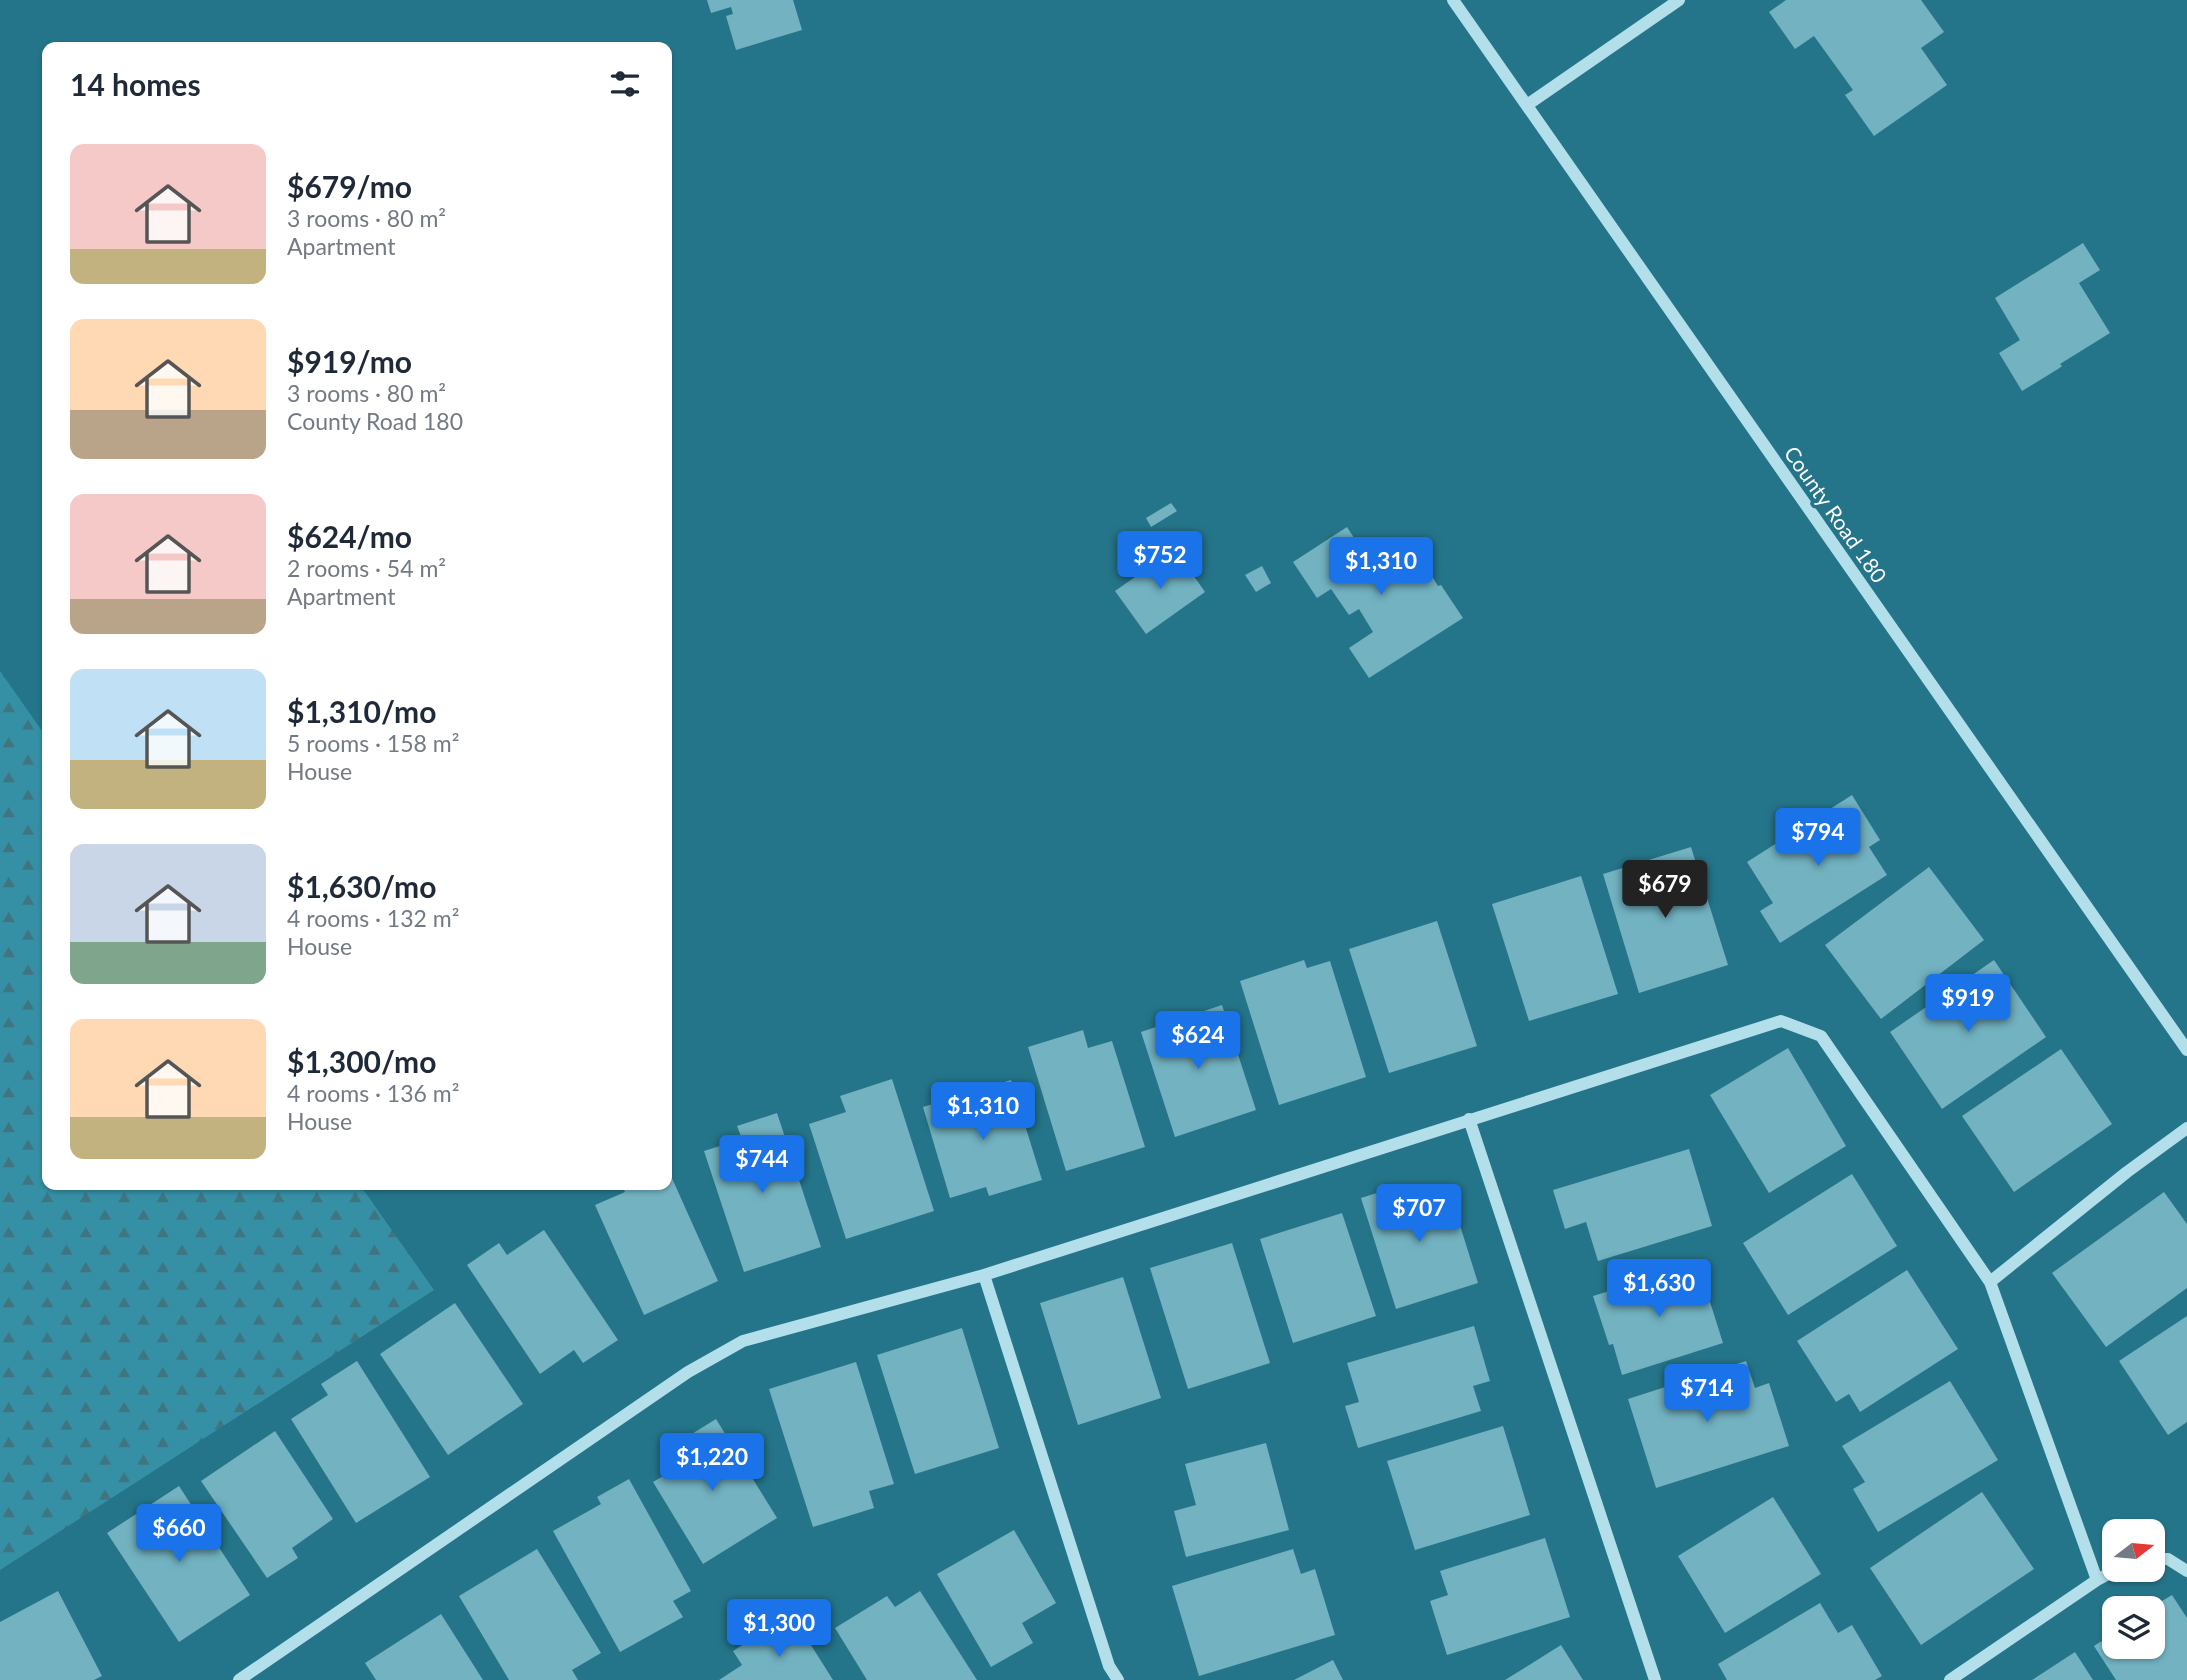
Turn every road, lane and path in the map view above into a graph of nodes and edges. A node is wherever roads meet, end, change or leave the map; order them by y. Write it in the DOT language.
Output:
graph roads {
  1 [pos="1453,0"];
  2 [pos="1679,0"];
  3 [pos="1527,105"];
  4 [pos="2187,1050"];
  5 [pos="1469,1119"];
  6 [pos="2187,1129"];
  7 [pos="984,1275"];
  8 [pos="1990,1282"];
  9 [pos="2165,1559"];
  10 [pos="2187,1572"];
  11 [pos="2102,1577"];
  12 [pos="2097,1580"];
  13 [pos="239,1680"];
  14 [pos="1118,1680"];
  15 [pos="1655,1680"];
  16 [pos="1950,1680"];
  1 -- 3 [label="street, County Road 180"];
  2 -- 3 [label="street"];
  3 -- 4 [label="street, County Road 180"];
  5 -- 7 [label="street"];
  5 -- 8 [label="street"];
  5 -- 15 [label="street"];
  6 -- 8 [label="street"];
  7 -- 13 [label="street"];
  7 -- 14 [label="street"];
  8 -- 12 [label="street"];
  9 -- 10 [label="street"];
  11 -- 12 [label="street"];
  12 -- 16 [label="street"];
}
